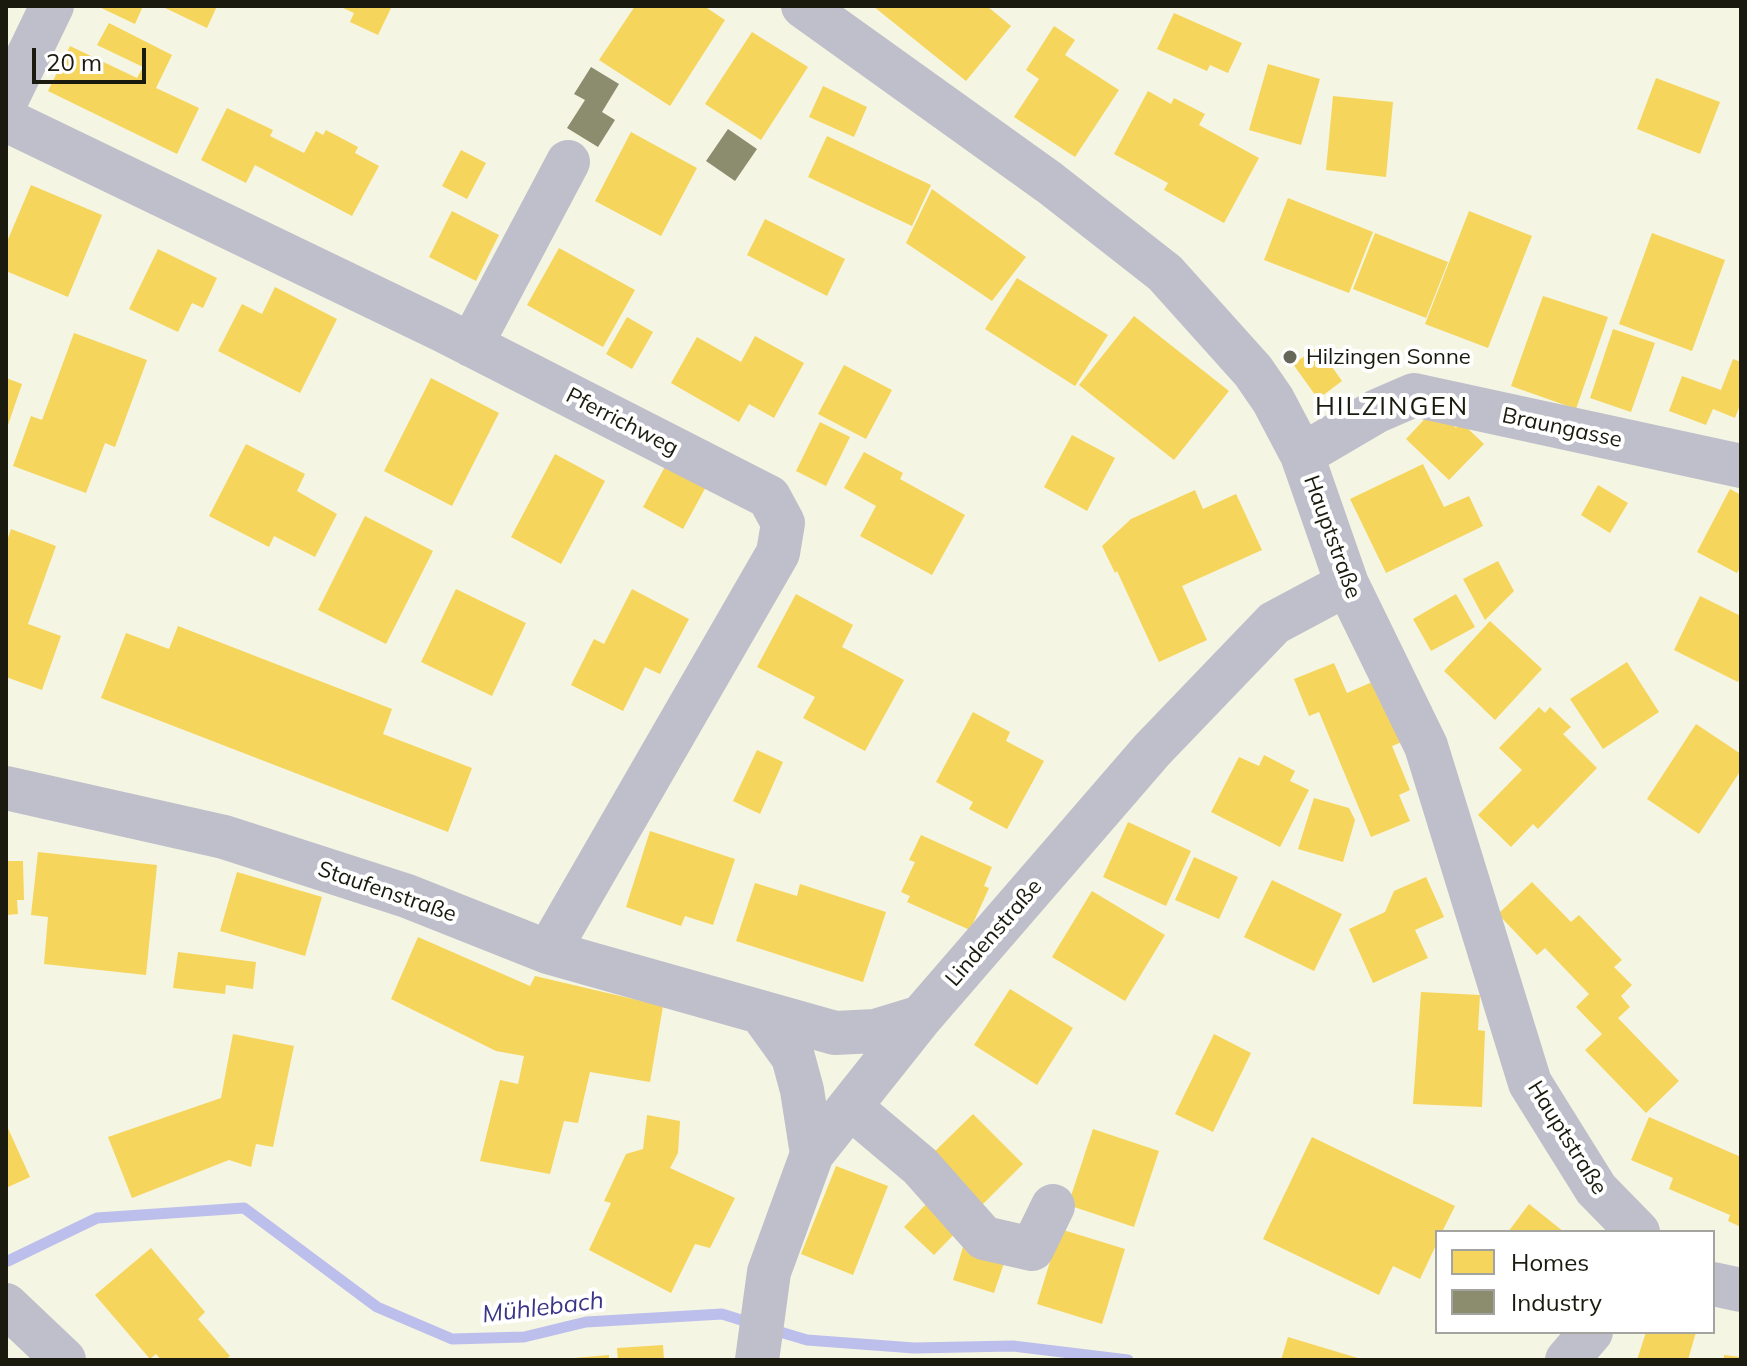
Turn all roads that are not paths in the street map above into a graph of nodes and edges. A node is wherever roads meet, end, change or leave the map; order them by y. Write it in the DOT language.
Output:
graph roads {
  1 [pos="52,6"];
  2 [pos="803,6"];
  3 [pos="6,101"];
  4 [pos="6,120"];
  5 [pos="568,162"];
  6 [pos="471,345"];
  7 [pos="1302,455"];
  8 [pos="1741,466"];
  9 [pos="1347,584"];
  10 [pos="6,788"];
  11 [pos="548,952"];
  12 [pos="762,1014"];
  13 [pos="921,1017"];
  14 [pos="850,1107"];
  15 [pos="812,1154"];
  16 [pos="1053,1206"];
  17 [pos="1636,1230"];
  18 [pos="1715,1284"];
  19 [pos="1741,1290"];
  20 [pos="6,1306"];
  21 [pos="1589,1334"];
  22 [pos="64,1360"];
  23 [pos="757,1360"];
  24 [pos="1567,1360"];
  1 -- 3 [label="street"];
  2 -- 7 [label="street, Hauptstraße"];
  4 -- 6 [label="street, Pferrichweg"];
  5 -- 6 [label="street"];
  6 -- 11 [label="street, Pferrichweg"];
  7 -- 8 [label="street, Braungasse"];
  7 -- 9 [label="street, Hauptstraße"];
  9 -- 13 [label="street, Lindenstraße"];
  9 -- 17 [label="street, Hauptstraße"];
  10 -- 11 [label="street, Staufenstraße"];
  11 -- 12 [label="street, Staufenstraße"];
  12 -- 13 [label="street, Staufenstraße"];
  12 -- 15 [label="street"];
  13 -- 14 [label="street, Lindenstraße"];
  14 -- 15 [label="street, Lindenstraße"];
  14 -- 16 [label="street"];
  15 -- 23 [label="street, Lindenstraße"];
  18 -- 19 [label="street"];
  20 -- 22 [label="street"];
  21 -- 24 [label="street"];
}
